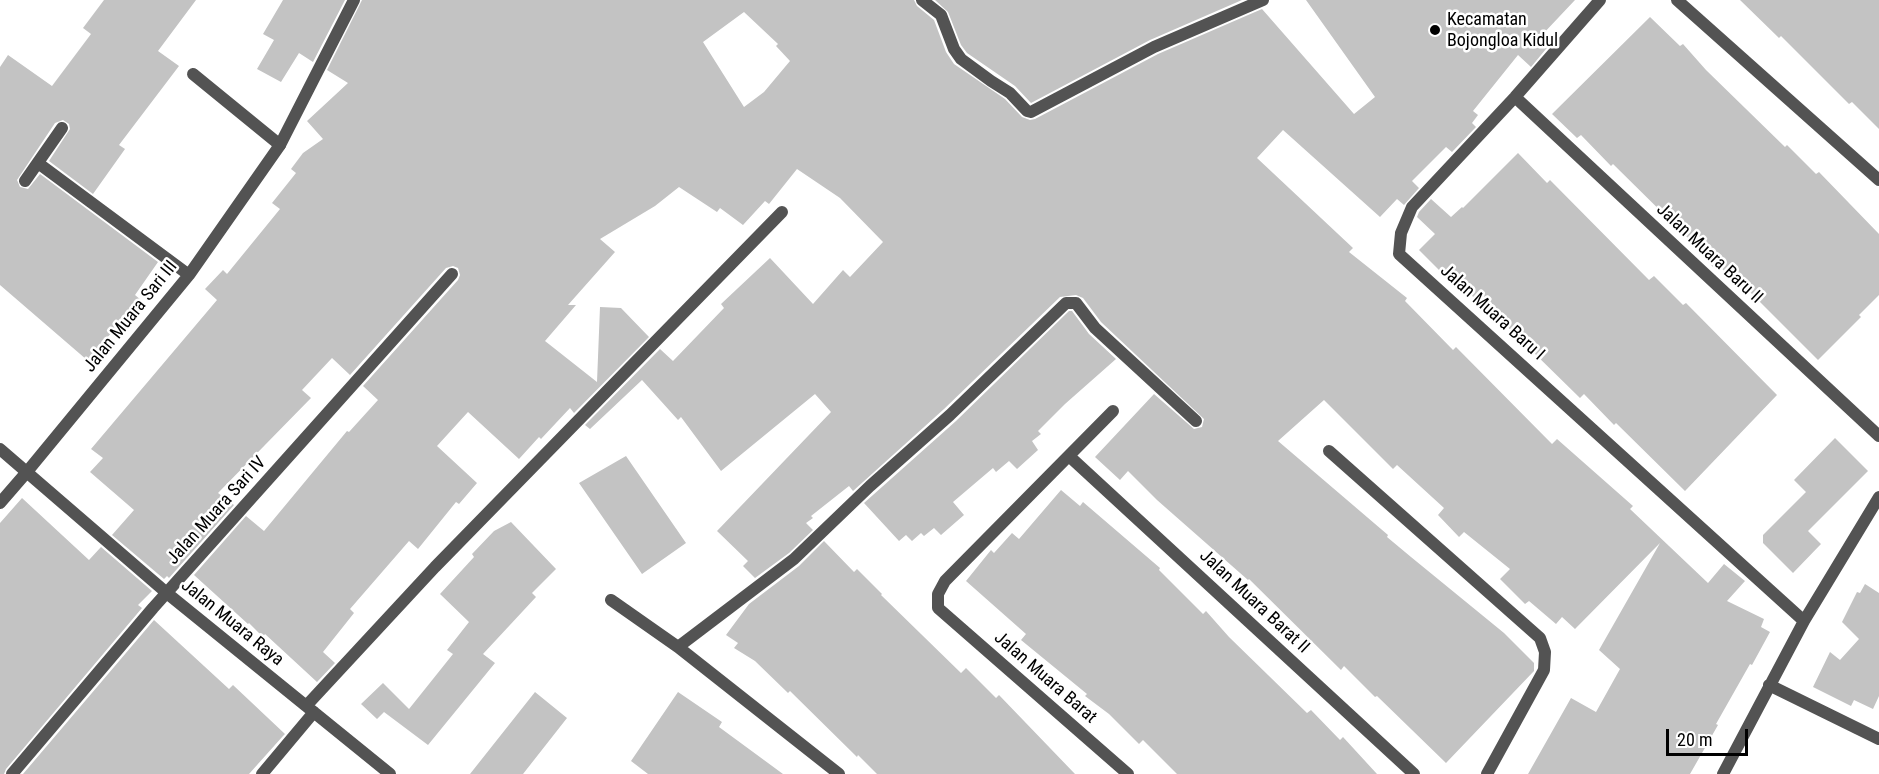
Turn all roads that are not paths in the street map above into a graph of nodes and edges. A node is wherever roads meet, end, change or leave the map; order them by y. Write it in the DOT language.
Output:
graph roads {
  1 [pos="354,0"];
  2 [pos="922,0"];
  3 [pos="1263,0"];
  4 [pos="1600,0"];
  5 [pos="1677,0"];
  6 [pos="193,74"];
  7 [pos="1515,97"];
  8 [pos="62,128"];
  9 [pos="280,145"];
  10 [pos="38,163"];
  11 [pos="1879,180"];
  12 [pos="25,181"];
  13 [pos="782,212"];
  14 [pos="452,274"];
  15 [pos="189,275"];
  16 [pos="1113,411"];
  17 [pos="1196,422"];
  18 [pos="1879,436"];
  19 [pos="0,449"];
  20 [pos="1329,451"];
  21 [pos="1070,456"];
  22 [pos="26,473"];
  23 [pos="1879,497"];
  24 [pos="0,503"];
  25 [pos="168,594"];
  26 [pos="610,600"];
  27 [pos="1804,621"];
  28 [pos="678,647"];
  29 [pos="1769,686"];
  30 [pos="310,709"];
  31 [pos="1879,739"];
  32 [pos="12,774"];
  33 [pos="262,774"];
  34 [pos="390,774"];
  35 [pos="839,774"];
  36 [pos="1128,774"];
  37 [pos="1414,774"];
  38 [pos="1487,774"];
  39 [pos="1723,774"];
  1 -- 9 [label="street, Jalan Muara Sari III"];
  2 -- 3 [label="street"];
  4 -- 7 [label="street, Jalan Muara Baru I"];
  5 -- 11 [label="street"];
  6 -- 9 [label="street"];
  7 -- 18 [label="street, Jalan Muara Baru II"];
  7 -- 27 [label="street, Jalan Muara Baru I"];
  8 -- 10 [label="street"];
  9 -- 15 [label="street, Jalan Muara Sari III"];
  10 -- 12 [label="street"];
  10 -- 15 [label="street"];
  13 -- 30 [label="street"];
  14 -- 25 [label="street, Jalan Muara Sari IV"];
  15 -- 22 [label="street, Jalan Muara Sari III"];
  16 -- 21 [label="street"];
  17 -- 28 [label="street"];
  19 -- 22 [label="street, Jalan Muara Raya"];
  20 -- 38 [label="street"];
  21 -- 36 [label="street, Jalan Muara Barat"];
  21 -- 37 [label="street, Jalan Muara Barat II"];
  22 -- 24 [label="street, Jalan Muara Sari III"];
  22 -- 25 [label="street, Jalan Muara Raya"];
  23 -- 27 [label="street"];
  25 -- 30 [label="street, Jalan Muara Raya"];
  25 -- 32 [label="street, Jalan Muara Sari IV"];
  26 -- 28 [label="street"];
  27 -- 29 [label="street"];
  28 -- 35 [label="street"];
  29 -- 31 [label="street"];
  29 -- 39 [label="street"];
  30 -- 33 [label="street"];
  30 -- 34 [label="street, Jalan Muara Raya"];
}
